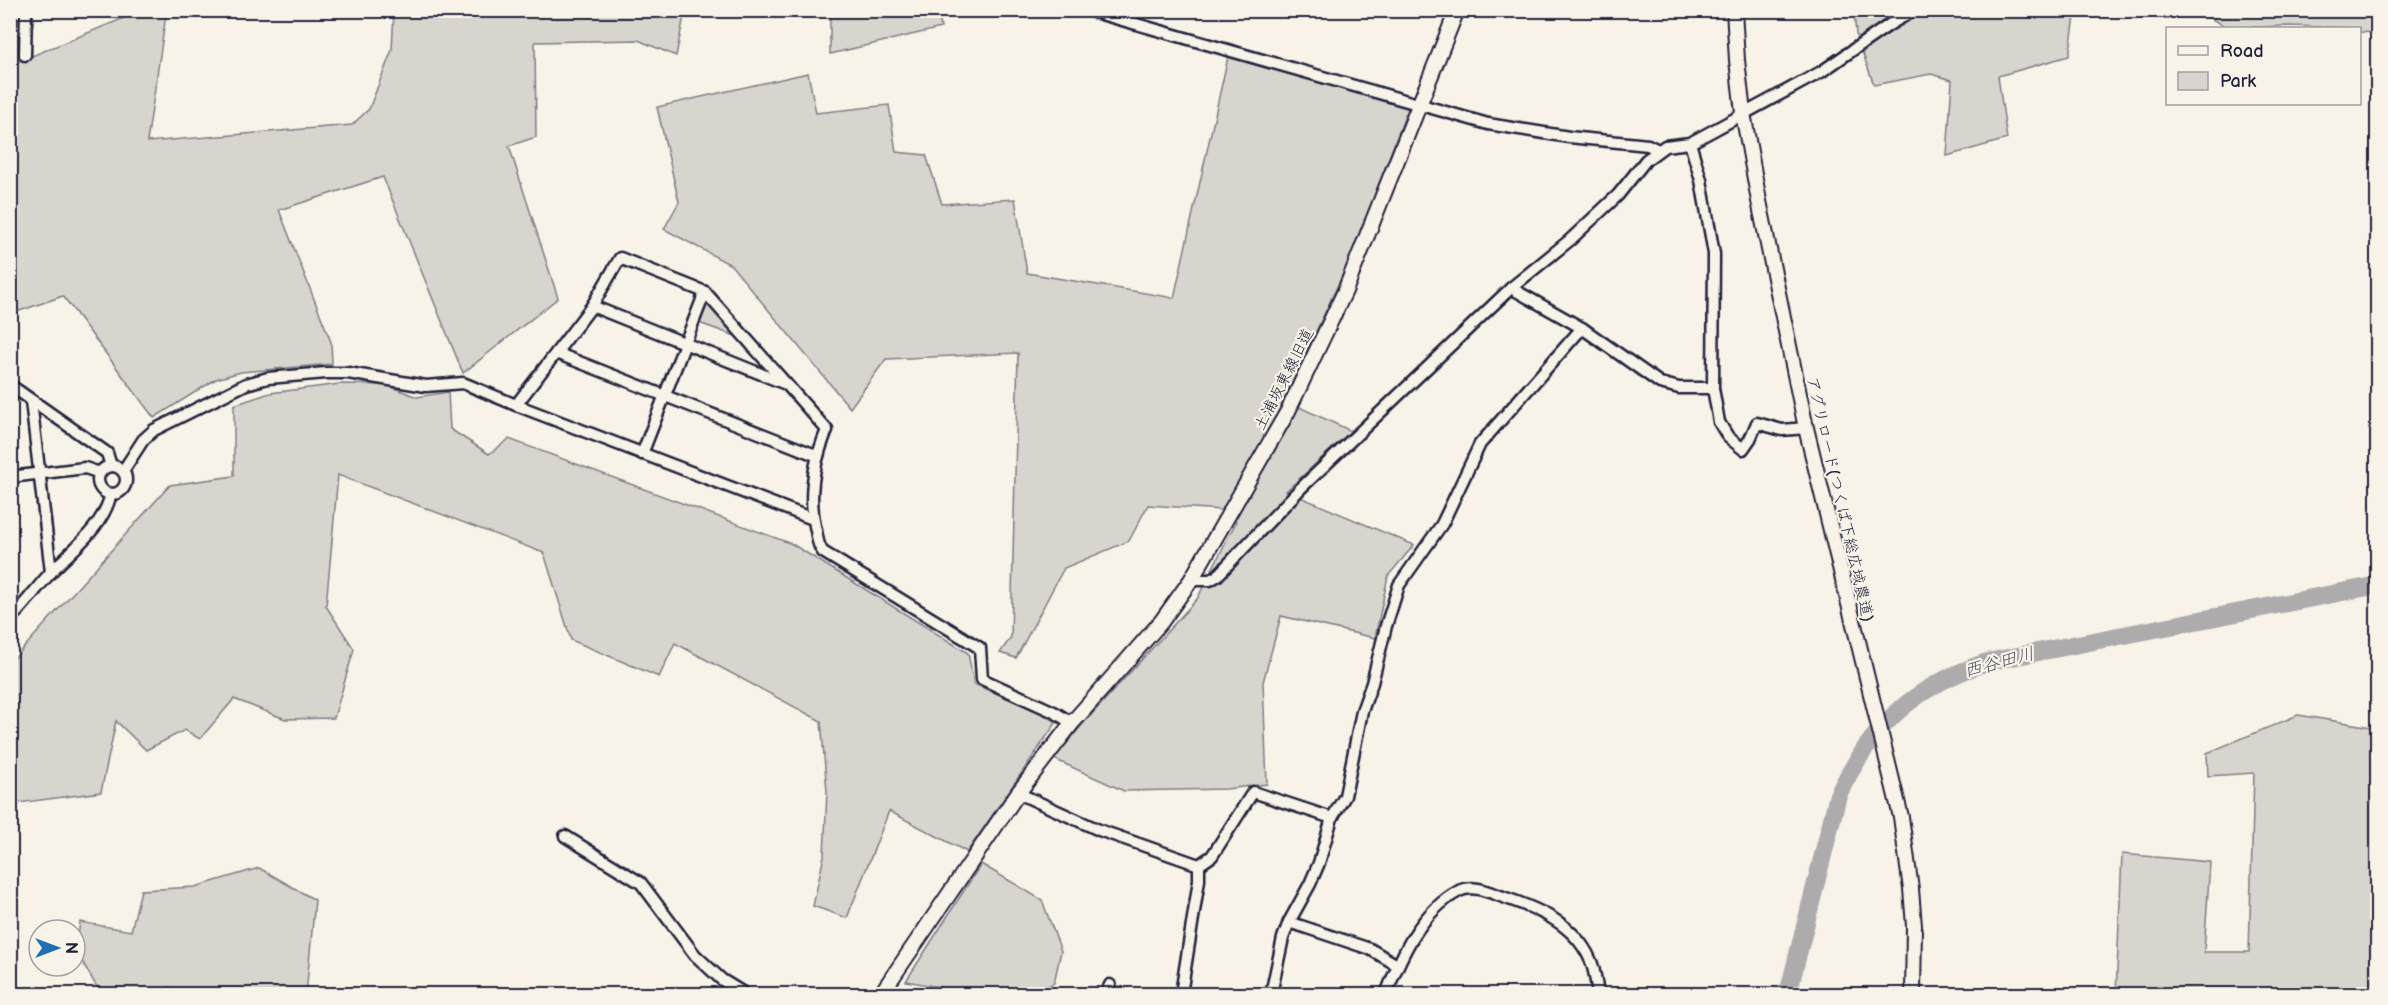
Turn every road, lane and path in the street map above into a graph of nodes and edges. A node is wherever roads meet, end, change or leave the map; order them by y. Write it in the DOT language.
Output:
graph roads {
  1 [pos="26,10"];
  2 [pos="1087,10"];
  3 [pos="1457,10"];
  4 [pos="1734,10"];
  5 [pos="1914,10"];
  6 [pos="25,55"];
  7 [pos="1420,104"];
  8 [pos="1743,113"];
  9 [pos="1690,143"];
  10 [pos="1658,150"];
  11 [pos="1511,288"];
  12 [pos="705,292"];
  13 [pos="592,306"];
  14 [pos="1582,328"];
  15 [pos="685,345"];
  16 [pos="556,353"];
  17 [pos="10,385"];
  18 [pos="789,385"];
  19 [pos="1713,388"];
  20 [pos="664,396"];
  21 [pos="31,401"];
  22 [pos="516,405"];
  23 [pos="1806,428"];
  24 [pos="642,454"];
  25 [pos="818,456"];
  26 [pos="111,466"];
  27 [pos="123,471"];
  28 [pos="40,473"];
  29 [pos="100,473"];
  30 [pos="10,477"];
  31 [pos="111,494"];
  32 [pos="813,519"];
  33 [pos="51,572"];
  34 [pos="1191,580"];
  35 [pos="10,613"];
  36 [pos="1072,723"];
  37 [pos="1018,793"];
  38 [pos="1332,818"];
  39 [pos="566,836"];
  40 [pos="1199,865"];
  41 [pos="1289,922"];
  42 [pos="1397,965"];
  43 [pos="745,994"];
  44 [pos="881,994"];
  45 [pos="1180,994"];
  46 [pos="1271,994"];
  47 [pos="1386,994"];
  48 [pos="1598,994"];
  49 [pos="1913,994"];
  1 -- 6 [label="street"];
  2 -- 7 [label="street"];
  3 -- 7 [label="street, 土浦坂東線旧道"];
  4 -- 8 [label="street, アグリロード(つくば下総広域農道)"];
  5 -- 8 [label="street"];
  7 -- 10 [label="street"];
  7 -- 34 [label="street, 土浦坂東線旧道"];
  8 -- 9 [label="street"];
  8 -- 23 [label="street, アグリロード(つくば下総広域農道)"];
  9 -- 10 [label="street"];
  9 -- 19 [label="street"];
  10 -- 11 [label="street"];
  11 -- 14 [label="street"];
  11 -- 34 [label="street"];
  12 -- 13 [label="street"];
  12 -- 15 [label="street"];
  12 -- 18 [label="street"];
  13 -- 15 [label="street"];
  13 -- 16 [label="street"];
  14 -- 19 [label="street"];
  14 -- 38 [label="street"];
  15 -- 18 [label="street"];
  15 -- 20 [label="street"];
  16 -- 20 [label="street"];
  16 -- 22 [label="street"];
  17 -- 21 [label="street"];
  18 -- 25 [label="street"];
  19 -- 23 [label="street"];
  20 -- 24 [label="street"];
  20 -- 25 [label="street"];
  21 -- 26 [label="street"];
  21 -- 28 [label="street"];
  22 -- 24 [label="street"];
  22 -- 27 [label="street"];
  23 -- 49 [label="street, アグリロード(つくば下総広域農道)"];
  24 -- 32 [label="street"];
  25 -- 32 [label="street"];
  26 -- 27 [label="street"];
  26 -- 29 [label="street"];
  27 -- 31 [label="street"];
  28 -- 29 [label="street"];
  28 -- 30 [label="street"];
  28 -- 33 [label="street"];
  29 -- 31 [label="street"];
  31 -- 33 [label="street"];
  32 -- 36 [label="street"];
  33 -- 35 [label="street"];
  34 -- 36 [label="street, 土浦坂東線旧道"];
  36 -- 37 [label="street, 土浦坂東線旧道"];
  37 -- 40 [label="street"];
  37 -- 44 [label="street, 土浦坂東線旧道"];
  38 -- 40 [label="street"];
  38 -- 41 [label="street"];
  39 -- 43 [label="street"];
  40 -- 45 [label="street"];
  41 -- 42 [label="street"];
  41 -- 46 [label="street"];
  42 -- 47 [label="street"];
  42 -- 48 [label="street"];
}
